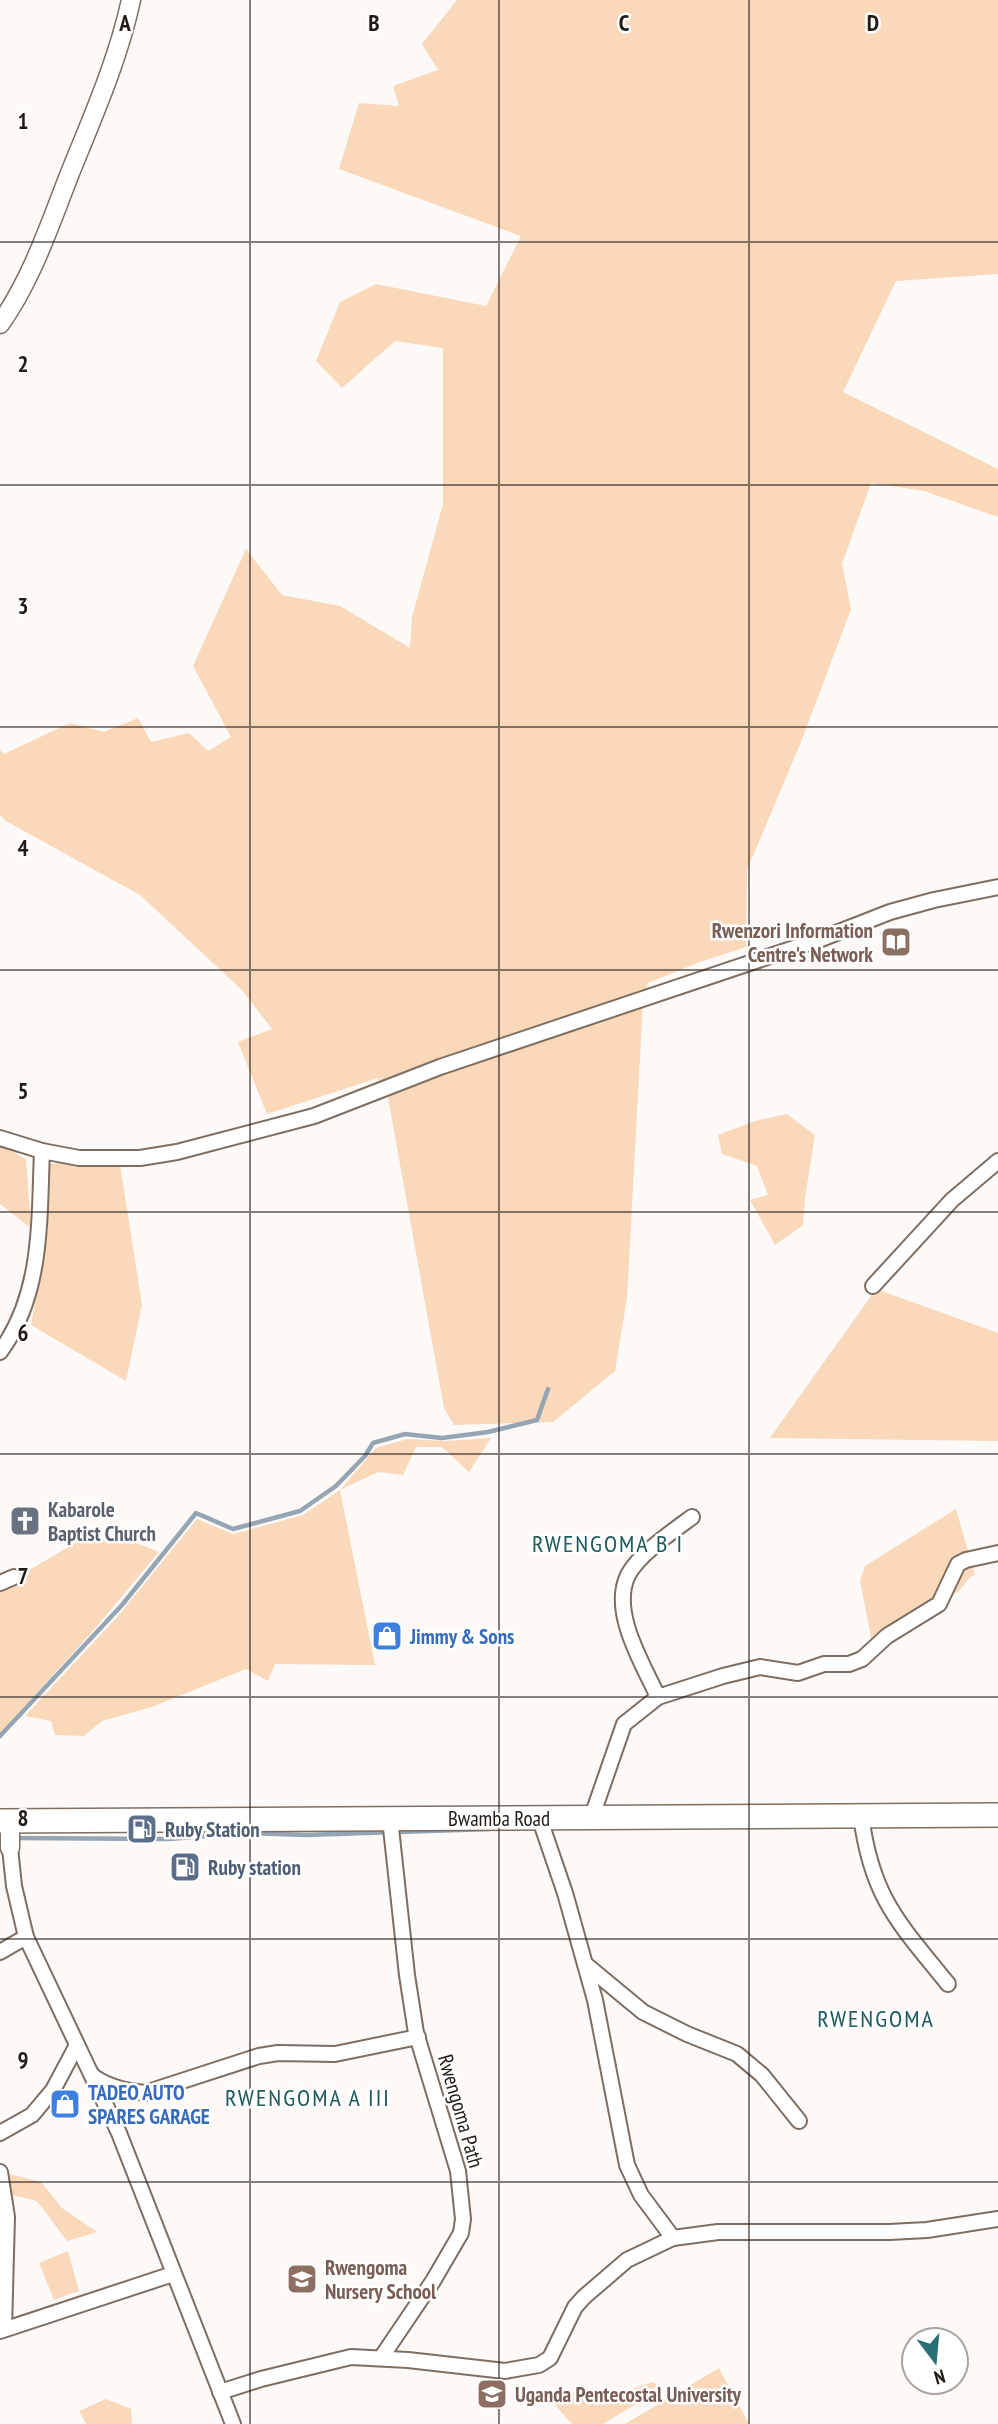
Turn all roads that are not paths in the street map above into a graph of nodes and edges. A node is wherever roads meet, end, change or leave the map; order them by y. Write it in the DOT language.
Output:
graph roads {
  1 [pos="131,0"];
  2 [pos="0,324"];
  3 [pos="998,887"];
  4 [pos="0,1138"];
  5 [pos="42,1151"];
  6 [pos="998,1161"];
  7 [pos="873,1286"];
  8 [pos="0,1352"];
  9 [pos="692,1517"];
  10 [pos="998,1553"];
  11 [pos="658,1697"];
  12 [pos="998,1815"];
  13 [pos="861,1816"];
  14 [pos="539,1817"];
  15 [pos="390,1819"];
  16 [pos="591,1819"];
  17 [pos="5,1821"];
  18 [pos="10,1848"];
  19 [pos="26,1937"];
  20 [pos="0,1952"];
  21 [pos="584,1963"];
  22 [pos="948,1984"];
  23 [pos="418,2037"];
  24 [pos="77,2045"];
  25 [pos="92,2074"];
  26 [pos="799,2121"];
  27 [pos="0,2133"];
  28 [pos="0,2172"];
  29 [pos="998,2219"];
  30 [pos="673,2238"];
  31 [pos="173,2274"];
  32 [pos="2,2330"];
  33 [pos="381,2358"];
  34 [pos="220,2392"];
  35 [pos="233,2424"];
  1 -- 2 [label="street"];
  3 -- 5 [label="street"];
  4 -- 5 [label="street"];
  5 -- 8 [label="street"];
  6 -- 7 [label="street"];
  9 -- 11 [label="street"];
  10 -- 11 [label="street"];
  11 -- 16 [label="street"];
  12 -- 13 [label="main road, Bwamba Road"];
  13 -- 16 [label="main road, Bwamba Road"];
  13 -- 22 [label="street"];
  14 -- 15 [label="main road, Bwamba Road"];
  14 -- 16 [label="main road, Bwamba Road"];
  14 -- 21 [label="street"];
  15 -- 17 [label="main road, Bwamba Road"];
  15 -- 23 [label="street, Rwengoma Path"];
  17 -- 18 [label="street"];
  18 -- 19 [label="street"];
  19 -- 20 [label="street"];
  19 -- 24 [label="street"];
  21 -- 26 [label="street"];
  21 -- 30 [label="street"];
  23 -- 25 [label="street"];
  23 -- 33 [label="street, Rwengoma Path"];
  24 -- 25 [label="street"];
  24 -- 27 [label="street"];
  25 -- 31 [label="street"];
  28 -- 32 [label="street"];
  29 -- 30 [label="street"];
  30 -- 33 [label="street"];
  31 -- 32 [label="street"];
  31 -- 34 [label="street"];
  33 -- 34 [label="street"];
  34 -- 35 [label="street"];
}
